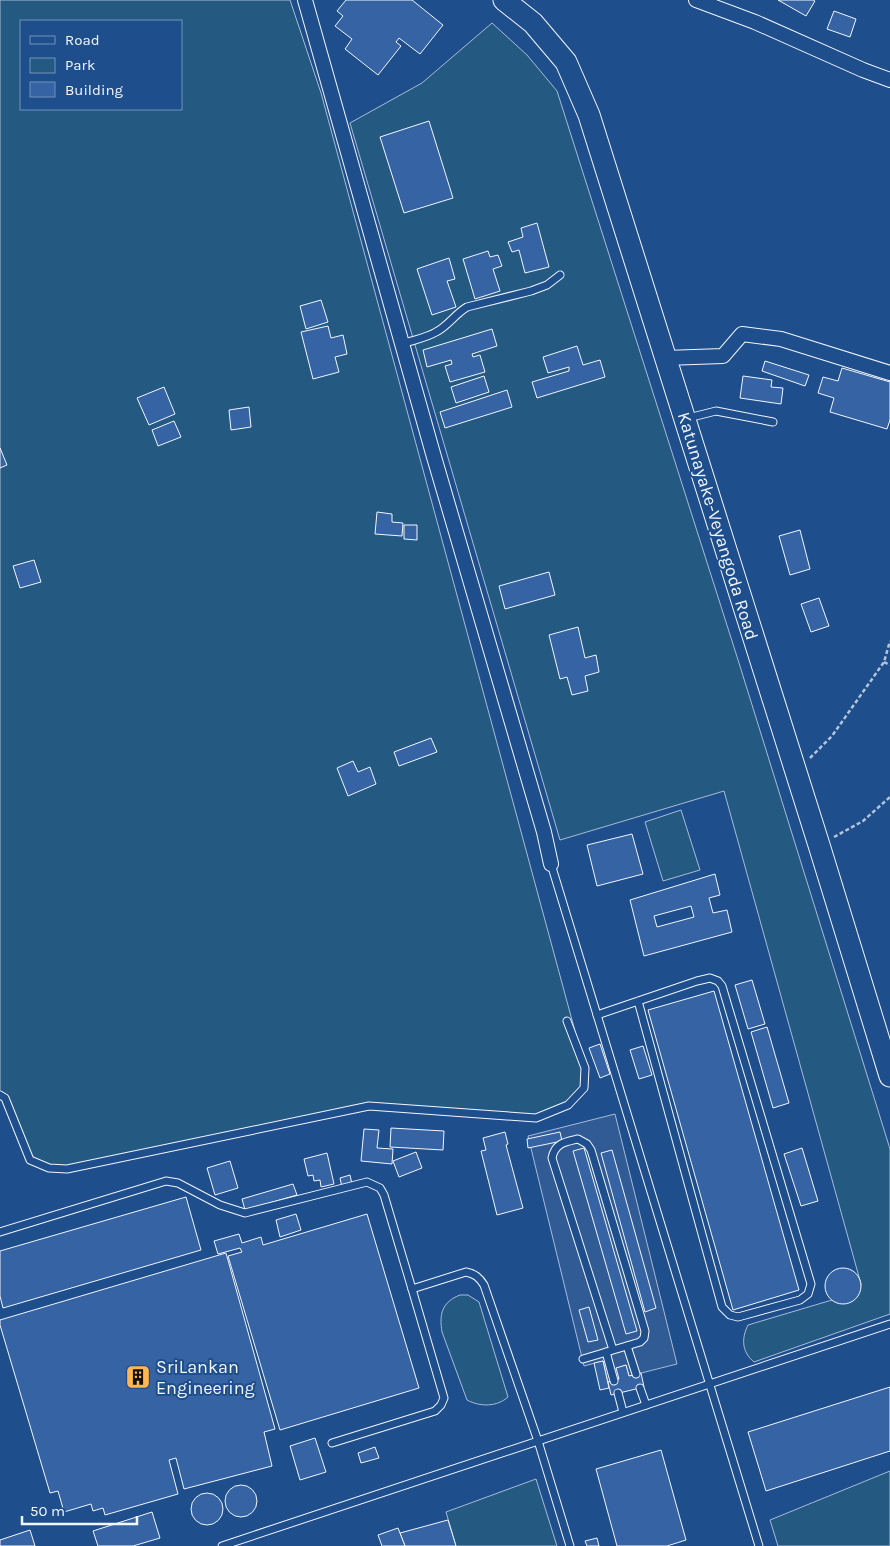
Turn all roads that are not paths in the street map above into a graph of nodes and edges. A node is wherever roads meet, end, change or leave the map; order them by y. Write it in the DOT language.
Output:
graph roads {
  1 [pos="305,0"];
  2 [pos="504,0"];
  3 [pos="696,0"];
  4 [pos="890,80"];
  5 [pos="560,275"];
  6 [pos="402,344"];
  7 [pos="665,358"];
  8 [pos="890,373"];
  9 [pos="684,419"];
  10 [pos="773,422"];
  11 [pos="551,864"];
  12 [pos="638,1001"];
  13 [pos="597,1015"];
  14 [pos="567,1021"];
  15 [pos="890,1076"];
  16 [pos="0,1095"];
  17 [pos="0,1232"];
  18 [pos="412,1289"];
  19 [pos="890,1324"];
  20 [pos="627,1346"];
  21 [pos="609,1351"];
  22 [pos="583,1359"];
  23 [pos="636,1374"];
  24 [pos="614,1380"];
  25 [pos="710,1383"];
  26 [pos="640,1388"];
  27 [pos="618,1393"];
  28 [pos="646,1405"];
  29 [pos="623,1412"];
  30 [pos="538,1441"];
  31 [pos="332,1444"];
  32 [pos="222,1546"];
  33 [pos="570,1546"];
  34 [pos="759,1546"];
  1 -- 6 [label="street"];
  2 -- 7 [label="main road, Katunayake-Veyangoda Road"];
  3 -- 4 [label="street"];
  5 -- 6 [label="lane"];
  6 -- 11 [label="street"];
  7 -- 8 [label="street"];
  7 -- 9 [label="main road, Katunayake-Veyangoda Road"];
  9 -- 10 [label="lane"];
  9 -- 15 [label="main road, Katunayake-Veyangoda Road"];
  11 -- 13 [label="lane"];
  12 -- 12 [label="lane"];
  12 -- 13 [label="lane"];
  13 -- 25 [label="lane"];
  14 -- 16 [label="lane"];
  17 -- 18 [label="lane"];
  18 -- 30 [label="lane"];
  18 -- 31 [label="lane"];
  19 -- 25 [label="lane"];
  20 -- 21 [label="lane"];
  20 -- 21 [label="lane"];
  20 -- 23 [label="lane"];
  21 -- 22 [label="lane"];
  21 -- 24 [label="lane"];
  25 -- 28 [label="lane"];
  25 -- 34 [label="lane"];
  26 -- 28 [label="lane"];
  27 -- 29 [label="lane"];
  28 -- 29 [label="lane"];
  29 -- 30 [label="lane"];
  30 -- 32 [label="lane"];
  30 -- 33 [label="lane"];
}
